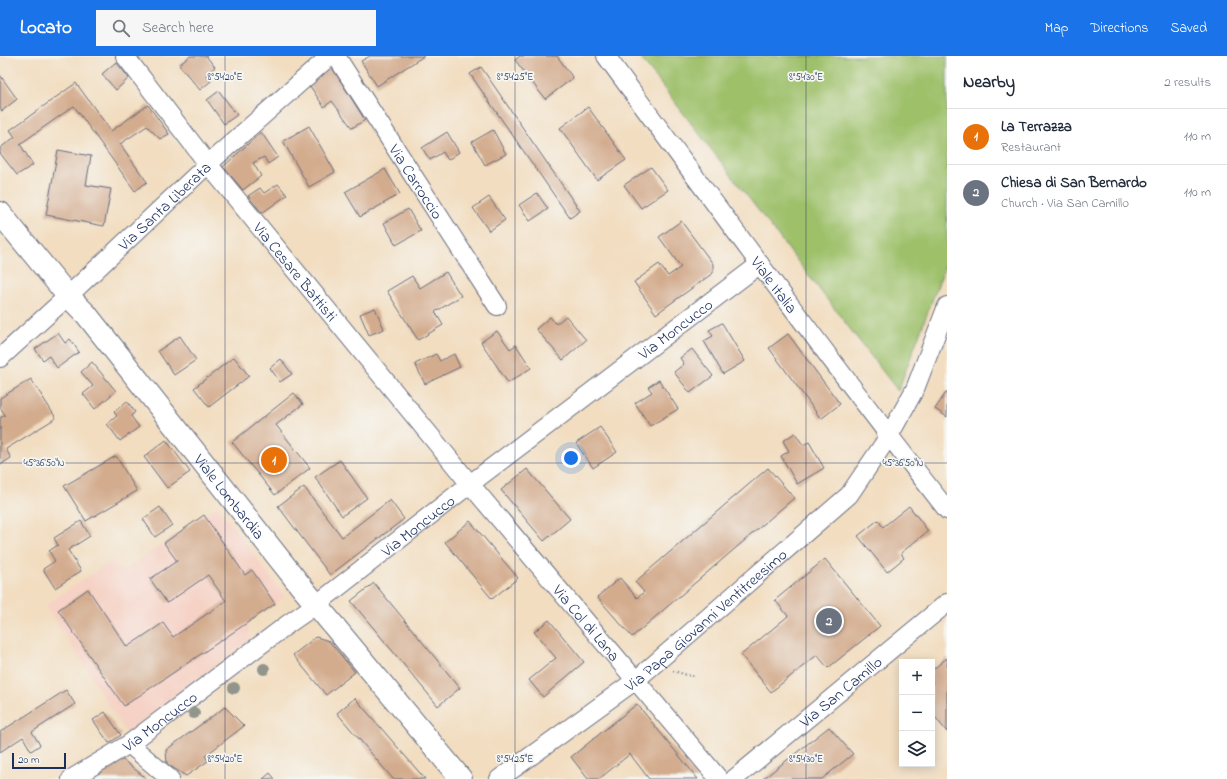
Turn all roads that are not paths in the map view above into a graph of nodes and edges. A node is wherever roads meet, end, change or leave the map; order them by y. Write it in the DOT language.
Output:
graph roads {
  1 [pos="126,56"];
  2 [pos="330,56"];
  3 [pos="336,56"];
  4 [pos="606,56"];
  5 [pos="208,164"];
  6 [pos="0,213"];
  7 [pos="760,264"];
  8 [pos="68,296"];
  9 [pos="497,306"];
  10 [pos="947,306"];
  11 [pos="0,358"];
  12 [pos="889,436"];
  13 [pos="470,484"];
  14 [pos="947,510"];
  15 [pos="947,603"];
  16 [pos="317,604"];
  17 [pos="636,680"];
  18 [pos="129,744"];
  19 [pos="71,779"];
  20 [pos="170,779"];
  21 [pos="461,779"];
  22 [pos="499,779"];
  23 [pos="719,779"];
  24 [pos="734,779"];
  1 -- 5 [label="street, Via Cesare Battisti"];
  2 -- 5 [label="street, Via Santa Liberata"];
  3 -- 9 [label="street, Via Carroccio"];
  4 -- 7 [label="street, Viale Italia"];
  5 -- 8 [label="street, Via Santa Liberata"];
  5 -- 13 [label="street, Via Cesare Battisti"];
  6 -- 8 [label="street, Viale Lombardia"];
  7 -- 12 [label="street, Viale Italia"];
  7 -- 13 [label="street, Via Moncucco"];
  8 -- 11 [label="street, Via Santa Liberata"];
  8 -- 16 [label="street, Viale Lombardia"];
  10 -- 12 [label="street, Via Papa Giovanni Ventitreesimo"];
  12 -- 14 [label="street, Viale Italia"];
  12 -- 17 [label="street, Via Papa Giovanni Ventitreesimo"];
  13 -- 16 [label="street, Via Moncucco"];
  13 -- 17 [label="street, Via Col di Lana"];
  15 -- 24 [label="street, Via San Camillo"];
  16 -- 18 [label="street, Via Moncucco"];
  16 -- 21 [label="street, Viale Lombardia"];
  17 -- 22 [label="street, Via Papa Giovanni Ventitreesimo"];
  17 -- 23 [label="street, Via Col di Lana"];
  18 -- 19 [label="street, Via Moncucco"];
  18 -- 20 [label="street"];
}
